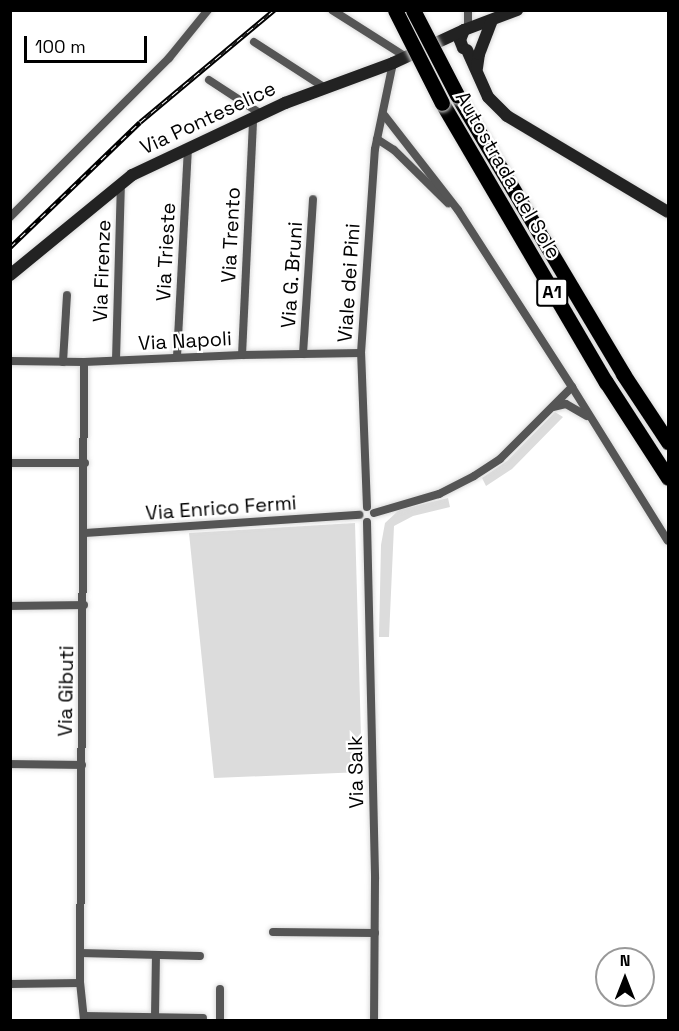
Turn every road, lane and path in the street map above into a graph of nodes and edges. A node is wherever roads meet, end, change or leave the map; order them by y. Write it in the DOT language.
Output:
graph roads {
  1 [pos="208,10"];
  2 [pos="332,10"];
  3 [pos="395,10"];
  4 [pos="413,10"];
  5 [pos="468,10"];
  6 [pos="517,10"];
  7 [pos="492,20"];
  8 [pos="468,28"];
  9 [pos="445,40"];
  10 [pos="254,42"];
  11 [pos="483,43"];
  12 [pos="465,49"];
  13 [pos="406,57"];
  14 [pos="393,63"];
  15 [pos="477,70"];
  16 [pos="209,80"];
  17 [pos="325,88"];
  18 [pos="384,115"];
  19 [pos="257,116"];
  20 [pos="377,139"];
  21 [pos="188,148"];
  22 [pos="121,184"];
  23 [pos="313,199"];
  24 [pos="458,210"];
  25 [pos="669,212"];
  26 [pos="10,217"];
  27 [pos="10,275"];
  28 [pos="67,295"];
  29 [pos="361,353"];
  30 [pos="242,354"];
  31 [pos="303,354"];
  32 [pos="177,357"];
  33 [pos="116,360"];
  34 [pos="10,361"];
  35 [pos="63,362"];
  36 [pos="84,362"];
  37 [pos="572,387"];
  38 [pos="552,407"];
  39 [pos="592,420"];
  40 [pos="669,442"];
  41 [pos="85,463"];
  42 [pos="10,464"];
  43 [pos="669,478"];
  44 [pos="371,510"];
  45 [pos="359,515"];
  46 [pos="367,522"];
  47 [pos="85,533"];
  48 [pos="669,541"];
  49 [pos="84,605"];
  50 [pos="10,606"];
  51 [pos="10,764"];
  52 [pos="82,765"];
  53 [pos="273,932"];
  54 [pos="375,933"];
  55 [pos="80,953"];
  56 [pos="156,955"];
  57 [pos="200,956"];
  58 [pos="80,983"];
  59 [pos="10,984"];
  60 [pos="220,989"];
  61 [pos="155,1017"];
  62 [pos="84,1018"];
  63 [pos="203,1018"];
  64 [pos="220,1020"];
  65 [pos="374,1020"];
  1 -- 26 [label="street"];
  2 -- 13 [label="street"];
  3 -- 43 [label="highway, Autostrada del Sole / A1, bridge"];
  4 -- 40 [label="highway, Autostrada del Sole / A1, bridge"];
  5 -- 8 [label="street"];
  6 -- 7 [label="street, Via Ponteselice"];
  7 -- 8 [label="street, Via Ponteselice"];
  7 -- 11 [label="street"];
  8 -- 9 [label="street, Via Ponteselice"];
  8 -- 11 [label="street"];
  8 -- 12 [label="street"];
  9 -- 12 [label="street"];
  9 -- 13 [label="street, Via Ponteselice"];
  10 -- 17 [label="street"];
  11 -- 12 [label="street"];
  11 -- 15 [label="street"];
  12 -- 15 [label="street"];
  13 -- 14 [label="street, Via Ponteselice"];
  14 -- 17 [label="street, Via Ponteselice"];
  14 -- 18 [label="street, Viale dei Pini"];
  15 -- 25 [label="street"];
  16 -- 19 [label="street"];
  17 -- 19 [label="street, Via Ponteselice"];
  18 -- 20 [label="street, Viale dei Pini"];
  18 -- 24 [label="street"];
  19 -- 21 [label="street, Via Ponteselice"];
  19 -- 30 [label="street, Via Trento"];
  20 -- 24 [label="street"];
  20 -- 29 [label="street, Viale dei Pini"];
  21 -- 22 [label="street, Via Ponteselice"];
  21 -- 32 [label="street, Via Trieste"];
  22 -- 27 [label="street, Via Ponteselice"];
  22 -- 33 [label="street, Via Firenze"];
  23 -- 31 [label="street, Via G. Bruni"];
  24 -- 37 [label="street"];
  28 -- 35 [label="street"];
  29 -- 31 [label="street, Via Napoli"];
  29 -- 44 [label="street, Viale dei Pini"];
  30 -- 31 [label="street, Via Napoli"];
  30 -- 32 [label="street, Via Napoli"];
  32 -- 33 [label="street, Via Napoli"];
  33 -- 36 [label="street, Via Napoli"];
  34 -- 35 [label="street, Via Napoli"];
  35 -- 36 [label="street, Via Napoli"];
  36 -- 41 [label="street, Via Gibuti"];
  37 -- 38 [label="street"];
  37 -- 39 [label="street"];
  38 -- 39 [label="street"];
  38 -- 44 [label="street"];
  39 -- 48 [label="street"];
  41 -- 42 [label="street"];
  41 -- 47 [label="street, Via Gibuti"];
  44 -- 45 [label="street"];
  44 -- 46 [label="street"];
  45 -- 46 [label="street"];
  45 -- 47 [label="street, Via Enrico Fermi"];
  46 -- 54 [label="street, Via Salk"];
  47 -- 49 [label="street, Via Gibuti"];
  49 -- 50 [label="street"];
  49 -- 52 [label="street, Via Gibuti"];
  51 -- 52 [label="street"];
  52 -- 55 [label="street, Via Gibuti"];
  53 -- 54 [label="street"];
  54 -- 65 [label="street, Via Salk"];
  55 -- 56 [label="street"];
  55 -- 58 [label="street, Via Gibuti"];
  56 -- 57 [label="street"];
  56 -- 61 [label="street"];
  58 -- 59 [label="street"];
  58 -- 62 [label="street, Via Gibuti"];
  60 -- 64 [label="street"];
  61 -- 62 [label="street"];
  61 -- 63 [label="street"];
}
